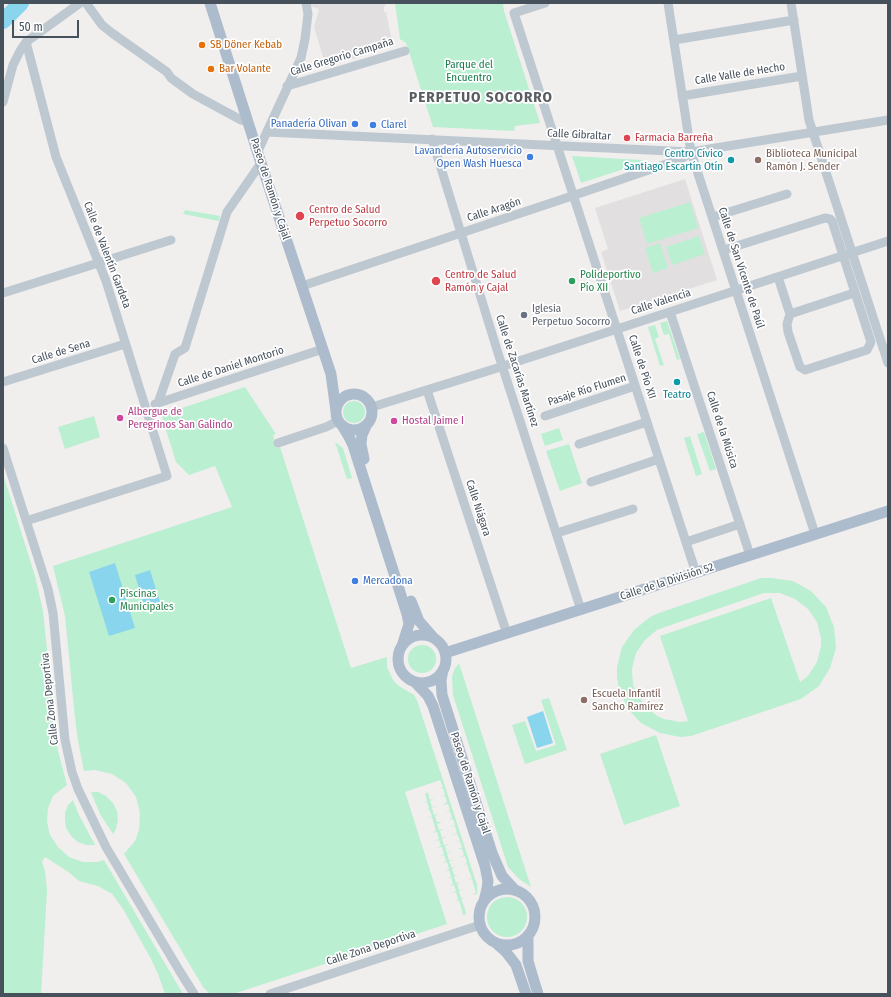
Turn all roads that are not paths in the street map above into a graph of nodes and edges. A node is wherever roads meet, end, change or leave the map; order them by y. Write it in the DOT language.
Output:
graph roads {
  1 [pos="80,3"];
  2 [pos="86,3"];
  3 [pos="210,3"];
  4 [pos="306,3"];
  5 [pos="545,3"];
  6 [pos="668,3"];
  7 [pos="791,3"];
  8 [pos="794,20"];
  9 [pos="674,40"];
  10 [pos="26,42"];
  11 [pos="405,51"];
  12 [pos="802,76"];
  13 [pos="287,86"];
  14 [pos="682,96"];
  15 [pos="3,102"];
  16 [pos="888,120"];
  17 [pos="248,122"];
  18 [pos="267,132"];
  19 [pos="813,132"];
  20 [pos="432,139"];
  21 [pos="556,146"];
  22 [pos="647,150"];
  23 [pos="258,151"];
  24 [pos="691,152"];
  25 [pos="261,163"];
  26 [pos="653,169"];
  27 [pos="786,194"];
  28 [pos="572,196"];
  29 [pos="713,217"];
  30 [pos="461,233"];
  31 [pos="171,240"];
  32 [pos="888,242"];
  33 [pos="724,250"];
  34 [pos="852,253"];
  35 [pos="843,257"];
  36 [pos="99,263"];
  37 [pos="778,277"];
  38 [pos="302,286"];
  39 [pos="736,290"];
  40 [pos="4,291"];
  41 [pos="854,293"];
  42 [pos="670,312"];
  43 [pos="790,314"];
  44 [pos="616,329"];
  45 [pos="125,344"];
  46 [pos="323,349"];
  47 [pos="888,363"];
  48 [pos="502,366"];
  49 [pos="332,374"];
  50 [pos="3,382"];
  51 [pos="635,386"];
  52 [pos="427,390"];
  53 [pos="352,394"];
  54 [pos="158,403"];
  55 [pos="146,407"];
  56 [pos="372,407"];
  57 [pos="545,416"];
  58 [pos="339,420"];
  59 [pos="647,422"];
  60 [pos="366,426"];
  61 [pos="278,443"];
  62 [pos="579,444"];
  63 [pos="3,448"];
  64 [pos="659,459"];
  65 [pos="591,482"];
  66 [pos="633,509"];
  67 [pos="888,511"];
  68 [pos="26,521"];
  69 [pos="740,524"];
  70 [pos="556,533"];
  71 [pos="815,534"];
  72 [pos="686,542"];
  73 [pos="750,555"];
  74 [pos="696,573"];
  75 [pos="581,610"];
  76 [pos="507,634"];
  77 [pos="433,637"];
  78 [pos="403,643"];
  79 [pos="445,653"];
  80 [pos="443,670"];
  81 [pos="415,682"];
  82 [pos="515,890"];
  83 [pos="484,900"];
  84 [pos="480,925"];
  85 [pos="528,936"];
  86 [pos="496,944"];
  87 [pos="194,994"];
  88 [pos="270,994"];
  89 [pos="526,994"];
  90 [pos="538,994"];
  1 -- 10 [label="street"];
  2 -- 17 [label="street"];
  3 -- 17 [label="main road, Paseo de Ramón y Cajal"];
  4 -- 13 [label="street"];
  5 -- 21 [label="street, Calle de Pío XII"];
  6 -- 9 [label="street, Calle de San Vicente de Paúl"];
  7 -- 8 [label="street"];
  8 -- 9 [label="street"];
  8 -- 12 [label="street"];
  9 -- 14 [label="street, Calle de San Vicente de Paúl"];
  10 -- 15 [label="street"];
  10 -- 36 [label="street, Calle de Valentín Gardeta"];
  11 -- 13 [label="street, Calle Gregorio Campaña"];
  12 -- 14 [label="street, Calle Valle de Hecho"];
  12 -- 19 [label="street"];
  13 -- 18 [label="street"];
  14 -- 24 [label="street, Calle de San Vicente de Paúl"];
  16 -- 19 [label="street, Calle Gibraltar"];
  17 -- 23 [label="main road, Paseo de Ramón y Cajal"];
  18 -- 20 [label="street, Calle Gibraltar"];
  18 -- 23 [label="street"];
  19 -- 24 [label="street, Calle Gibraltar"];
  19 -- 34 [label="street"];
  20 -- 21 [label="street, Calle Gibraltar"];
  20 -- 30 [label="street, Calle de Zacarías Martínez"];
  21 -- 22 [label="street, Calle Gibraltar"];
  21 -- 28 [label="street, Calle de Pío XII"];
  22 -- 24 [label="street, Calle Gibraltar"];
  22 -- 26 [label="street"];
  23 -- 25 [label="main road, Paseo de Ramón y Cajal"];
  24 -- 26 [label="street, Calle Aragón"];
  24 -- 29 [label="street, Calle de San Vicente de Paúl"];
  25 -- 38 [label="main road, Paseo de Ramón y Cajal"];
  25 -- 54 [label="street"];
  26 -- 28 [label="street, Calle Aragón"];
  27 -- 29 [label="street"];
  28 -- 30 [label="street, Calle Aragón"];
  28 -- 44 [label="street, Calle de Pío XII"];
  29 -- 33 [label="street, Calle de San Vicente de Paúl"];
  30 -- 38 [label="street, Calle Aragón"];
  30 -- 48 [label="street, Calle de Zacarías Martínez"];
  31 -- 36 [label="street"];
  32 -- 34 [label="street, Calle Valencia"];
  33 -- 35 [label="street"];
  33 -- 39 [label="street, Calle de San Vicente de Paúl"];
  34 -- 35 [label="street, Calle Valencia"];
  34 -- 47 [label="street"];
  35 -- 37 [label="street, Calle Valencia"];
  35 -- 41 [label="street"];
  36 -- 40 [label="street"];
  36 -- 45 [label="street, Calle de Valentín Gardeta"];
  37 -- 39 [label="street, Calle Valencia"];
  37 -- 43 [label="street"];
  38 -- 46 [label="main road, Paseo de Ramón y Cajal"];
  39 -- 42 [label="street, Calle Valencia"];
  39 -- 71 [label="street, Calle de San Vicente de Paúl"];
  41 -- 43 [label="street"];
  41 -- 43 [label="street"];
  42 -- 44 [label="street, Calle Valencia"];
  42 -- 69 [label="street, Calle de la Música"];
  44 -- 48 [label="street, Calle Valencia"];
  44 -- 51 [label="street, Calle de Pío XII"];
  45 -- 50 [label="street, Calle de Sena"];
  45 -- 55 [label="street, Calle de Valentín Gardeta"];
  46 -- 49 [label="main road, Paseo de Ramón y Cajal"];
  46 -- 54 [label="street, Calle de Daniel Montorio"];
  48 -- 52 [label="street, Calle Valencia"];
  48 -- 70 [label="street, Calle de Zacarías Martínez"];
  49 -- 53 [label="main road, Paseo de Ramón y Cajal"];
  49 -- 58 [label="main road, Paseo de Ramón y Cajal"];
  51 -- 57 [label="street, Pasaje Río Flumen"];
  51 -- 59 [label="street, Calle de Pío XII"];
  52 -- 56 [label="street, Calle Valencia"];
  52 -- 76 [label="street, Calle Niágara"];
  53 -- 56 [label="main road"];
  53 -- 58 [label="main road"];
  54 -- 55 [label="street, Calle de Daniel Montorio"];
  55 -- 68 [label="street, Calle de Valentín Gardeta"];
  56 -- 60 [label="main road"];
  58 -- 60 [label="main road"];
  58 -- 61 [label="street"];
  58 -- 78 [label="main road, Paseo de Ramón y Cajal"];
  59 -- 62 [label="street"];
  59 -- 64 [label="street, Calle de Pío XII"];
  60 -- 77 [label="main road"];
  63 -- 68 [label="street, Calle Zona Deportiva"];
  64 -- 65 [label="street"];
  64 -- 72 [label="street, Calle de Pío XII"];
  66 -- 70 [label="street"];
  67 -- 71 [label="main road, Calle de la División 52"];
  68 -- 87 [label="street, Calle Zona Deportiva"];
  69 -- 72 [label="street"];
  69 -- 73 [label="street, Calle de la Música"];
  70 -- 75 [label="street, Calle de Zacarías Martínez"];
  71 -- 73 [label="main road, Calle de la División 52"];
  72 -- 74 [label="street, Calle de Pío XII"];
  73 -- 74 [label="main road, Calle de la División 52"];
  74 -- 75 [label="main road, Calle de la División 52"];
  75 -- 76 [label="main road, Calle de la División 52"];
  76 -- 79 [label="main road, Calle de la División 52"];
  77 -- 78 [label="main road"];
  77 -- 79 [label="main road"];
  78 -- 81 [label="main road"];
  79 -- 80 [label="main road"];
  80 -- 81 [label="main road"];
  80 -- 82 [label="main road, Paseo de Ramón y Cajal"];
  81 -- 83 [label="main road, Paseo de Ramón y Cajal"];
  82 -- 83 [label="main road"];
  82 -- 85 [label="main road"];
  83 -- 84 [label="main road"];
  84 -- 86 [label="main road"];
  84 -- 88 [label="street, Calle Zona Deportiva"];
  85 -- 86 [label="main road"];
  85 -- 90 [label="main road"];
  86 -- 89 [label="main road"];
}
